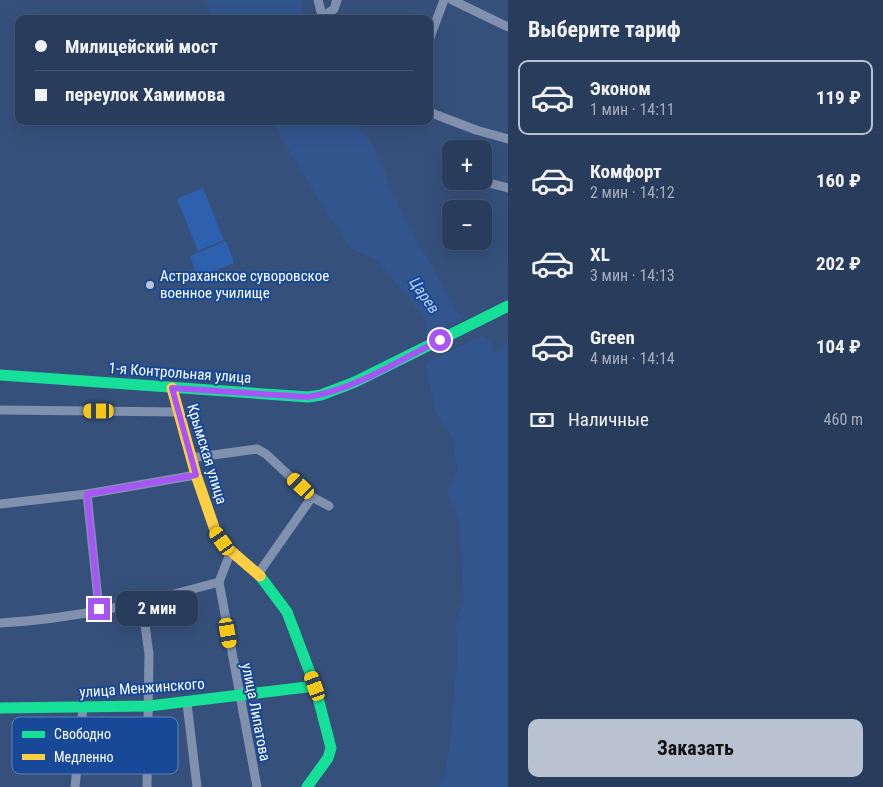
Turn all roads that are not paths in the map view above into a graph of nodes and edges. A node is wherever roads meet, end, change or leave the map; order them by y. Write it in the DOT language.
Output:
graph roads {
  1 [pos="318,0"];
  2 [pos="337,0"];
  3 [pos="444,0"];
  4 [pos="452,0"];
  5 [pos="322,15"];
  6 [pos="327,15"];
  7 [pos="508,27"];
  8 [pos="433,29"];
  9 [pos="433,114"];
  10 [pos="508,139"];
  11 [pos="492,184"];
  12 [pos="508,188"];
  13 [pos="508,306"];
  14 [pos="0,375"];
  15 [pos="172,388"];
  16 [pos="0,410"];
  17 [pos="179,412"];
  18 [pos="191,458"];
  19 [pos="196,475"];
  20 [pos="87,494"];
  21 [pos="312,497"];
  22 [pos="0,504"];
  23 [pos="329,506"];
  24 [pos="231,551"];
  25 [pos="258,574"];
  26 [pos="219,582"];
  27 [pos="142,603"];
  28 [pos="99,609"];
  29 [pos="0,623"];
  30 [pos="315,686"];
  31 [pos="238,694"];
  32 [pos="187,703"];
  33 [pos="149,706"];
  34 [pos="0,708"];
  35 [pos="83,708"];
  36 [pos="82,717"];
  37 [pos="149,717"];
  38 [pos="76,774"];
  39 [pos="147,774"];
  40 [pos="75,787"];
  41 [pos="147,787"];
  42 [pos="197,787"];
  43 [pos="256,787"];
  44 [pos="307,787"];
  1 -- 5 [label="street"];
  2 -- 6 [label="street"];
  3 -- 8 [label="street"];
  4 -- 7 [label="street"];
  9 -- 10 [label="street"];
  11 -- 12 [label="street"];
  13 -- 15 [label="street, 1-я Контрольная улица"];
  14 -- 15 [label="street, 1-я Контрольная улица"];
  15 -- 17 [label="street, Крымская улица"];
  16 -- 17 [label="street"];
  17 -- 18 [label="street, Крымская улица"];
  18 -- 19 [label="street, Крымская улица"];
  18 -- 21 [label="street"];
  19 -- 20 [label="street"];
  19 -- 24 [label="street, Крымская улица"];
  20 -- 22 [label="street"];
  20 -- 28 [label="street"];
  21 -- 23 [label="street"];
  21 -- 25 [label="street"];
  24 -- 25 [label="street, Крымская улица"];
  24 -- 26 [label="street"];
  25 -- 30 [label="street, Крымская улица"];
  26 -- 27 [label="street"];
  26 -- 31 [label="street, улица Липатова"];
  27 -- 28 [label="street"];
  27 -- 33 [label="street"];
  28 -- 29 [label="street"];
  30 -- 31 [label="street, улица Менжинского"];
  30 -- 44 [label="street, Крымская улица"];
  31 -- 32 [label="street, улица Менжинского"];
  31 -- 43 [label="street, улица Липатова"];
  32 -- 33 [label="street, улица Менжинского"];
  32 -- 42 [label="street"];
  33 -- 35 [label="street, улица Менжинского"];
  33 -- 37 [label="street"];
  34 -- 35 [label="street, улица Менжинского"];
  35 -- 36 [label="street"];
  38 -- 40 [label="street"];
  39 -- 41 [label="street"];
}
